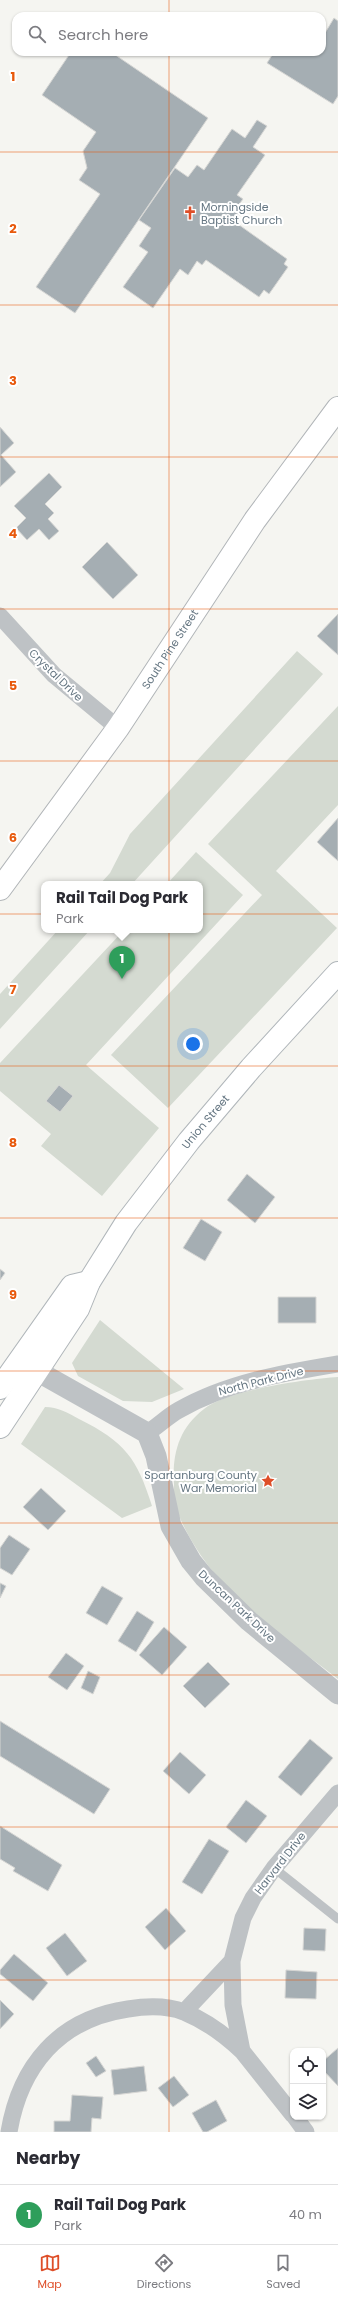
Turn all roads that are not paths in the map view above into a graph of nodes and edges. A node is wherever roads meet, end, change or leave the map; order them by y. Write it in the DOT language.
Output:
graph roads {
  1 [pos="338,408"];
  2 [pos="0,616"];
  3 [pos="118,728"];
  4 [pos="0,889"];
  5 [pos="338,973"];
  6 [pos="338,1364"];
  7 [pos="27,1366"];
  8 [pos="0,1388"];
  9 [pos="0,1427"];
  10 [pos="147,1434"];
  11 [pos="338,1694"];
  12 [pos="338,1793"];
  13 [pos="274,1868"];
  14 [pos="338,1919"];
  15 [pos="232,1961"];
  16 [pos="184,2012"];
  17 [pos="242,2051"];
  18 [pos="290,2111"];
  19 [pos="297,2120"];
  20 [pos="9,2132"];
  21 [pos="306,2132"];
  1 -- 3 [label="main road, South Pine Street"];
  2 -- 3 [label="street, Crystal Drive"];
  3 -- 4 [label="main road, South Pine Street"];
  5 -- 7 [label="main road, Union Street"];
  6 -- 10 [label="street, North Park Drive"];
  7 -- 8 [label="main road, Union Street"];
  7 -- 9 [label="main road, Union Street"];
  7 -- 10 [label="street"];
  10 -- 11 [label="street, Duncan Park Drive"];
  12 -- 13 [label="street, Harvard Drive"];
  13 -- 14 [label="lane"];
  13 -- 15 [label="street, Harvard Drive"];
  15 -- 16 [label="street"];
  15 -- 17 [label="street, Harvard Drive"];
  16 -- 17 [label="street"];
  16 -- 20 [label="street"];
  17 -- 18 [label="street, Harvard Drive"];
  19 -- 21 [label="street, Harvard Drive"];
}
